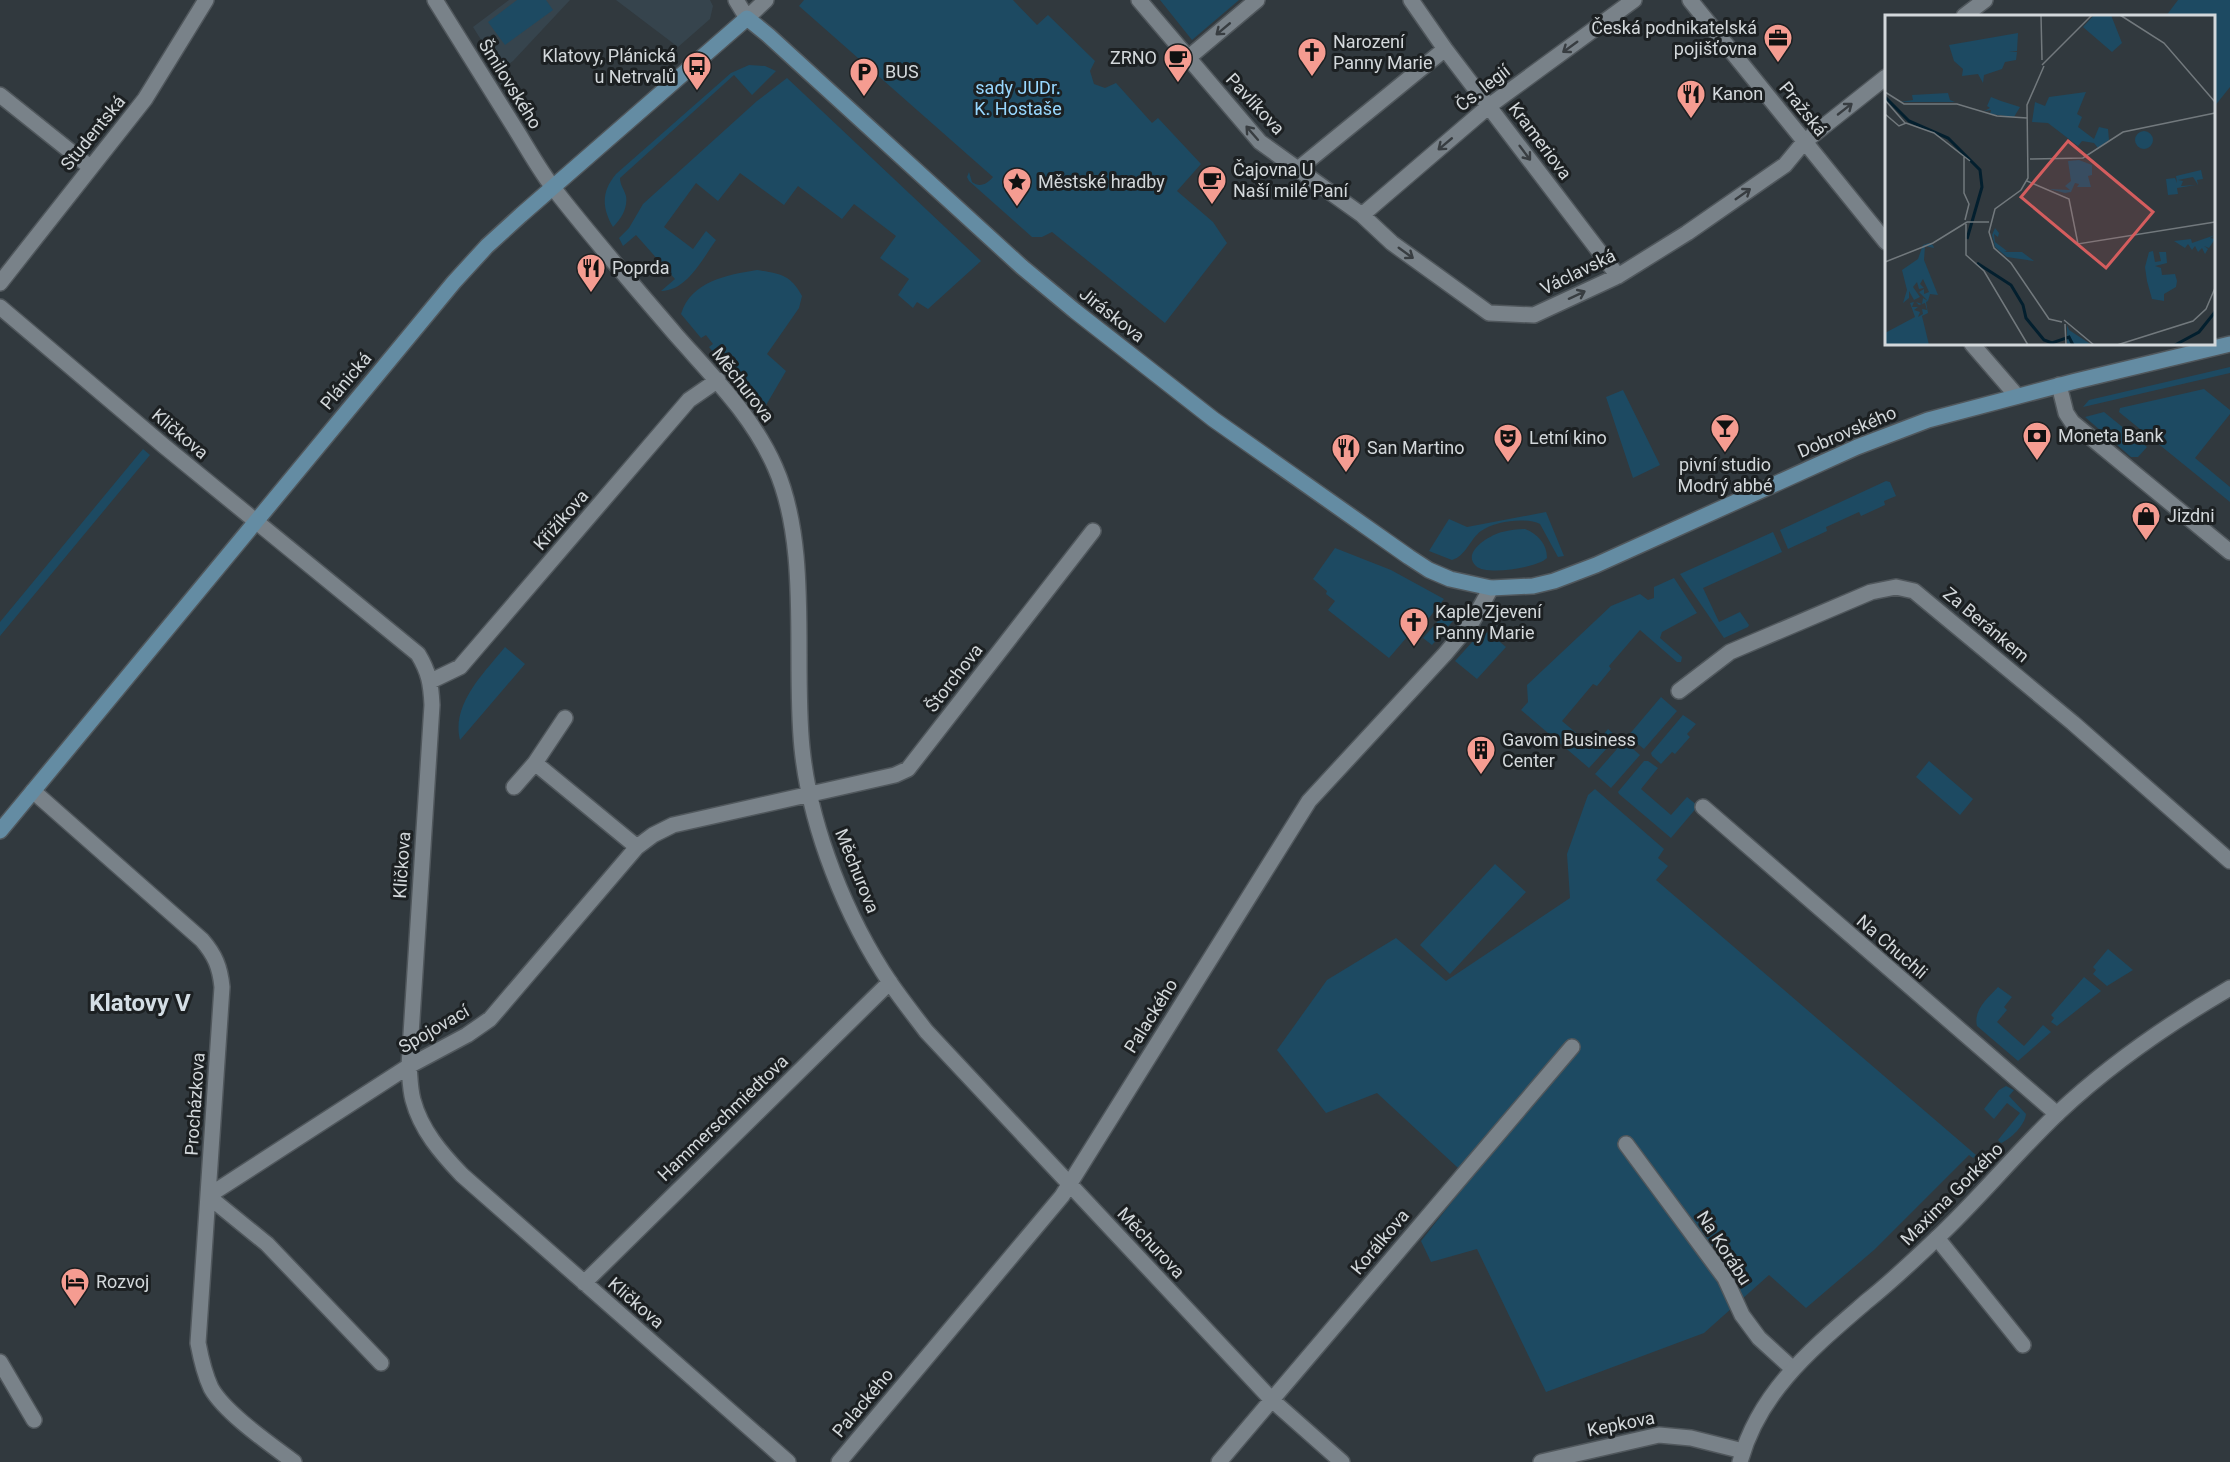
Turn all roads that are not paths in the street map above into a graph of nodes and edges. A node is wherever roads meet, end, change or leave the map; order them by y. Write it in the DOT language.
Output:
graph roads {
  1 [pos="206,0"];
  2 [pos="435,0"];
  3 [pos="736,0"];
  4 [pos="766,0"];
  5 [pos="1139,0"];
  6 [pos="1257,0"];
  7 [pos="1411,0"];
  8 [pos="1634,0"];
  9 [pos="1690,0"];
  10 [pos="1985,0"];
  11 [pos="1965,15"];
  12 [pos="747,18"];
  13 [pos="1445,49"];
  14 [pos="1188,58"];
  15 [pos="1885,79"];
  16 [pos="0,95"];
  17 [pos="1490,106"];
  18 [pos="1804,142"];
  19 [pos="90,167"];
  20 [pos="1298,169"];
  21 [pos="553,188"];
  22 [pos="1362,215"];
  23 [pos="1885,240"];
  24 [pos="1618,276"];
  25 [pos="0,283"];
  26 [pos="0,308"];
  27 [pos="2230,344"];
  28 [pos="1973,345"];
  29 [pos="717,380"];
  30 [pos="2060,385"];
  31 [pos="2017,396"];
  32 [pos="255,521"];
  33 [pos="1093,531"];
  34 [pos="2230,552"];
  35 [pos="1491,588"];
  36 [pos="431,681"];
  37 [pos="1679,691"];
  38 [pos="565,718"];
  39 [pos="536,763"];
  40 [pos="514,787"];
  41 [pos="33,791"];
  42 [pos="810,793"];
  43 [pos="1703,807"];
  44 [pos="0,831"];
  45 [pos="637,847"];
  46 [pos="2230,861"];
  47 [pos="890,982"];
  48 [pos="2230,988"];
  49 [pos="1572,1047"];
  50 [pos="409,1066"];
  51 [pos="2057,1114"];
  52 [pos="1626,1144"];
  53 [pos="1069,1184"];
  54 [pos="208,1196"];
  55 [pos="1937,1238"];
  56 [pos="584,1283"];
  57 [pos="2023,1345"];
  58 [pos="0,1362"];
  59 [pos="381,1363"];
  60 [pos="1793,1369"];
  61 [pos="1272,1400"];
  62 [pos="34,1420"];
  63 [pos="1742,1456"];
  64 [pos="294,1462"];
  65 [pos="788,1462"];
  66 [pos="839,1462"];
  67 [pos="1219,1462"];
  68 [pos="1342,1462"];
  69 [pos="1541,1462"];
  1 -- 19 [label="street, Studentská"];
  2 -- 21 [label="street, Šmilovského"];
  3 -- 12 [label="street"];
  4 -- 12 [label="street, Plánická"];
  5 -- 14 [label="street, Pavlíkova"];
  6 -- 14 [label="street, one-way"];
  7 -- 13 [label="street, Krameriova"];
  8 -- 17 [label="street, Čs. legií, one-way"];
  9 -- 18 [label="street, Pražská"];
  10 -- 11 [label="street"];
  12 -- 21 [label="main road, Plánická"];
  12 -- 35 [label="main road, Jiráskova"];
  13 -- 17 [label="street, Krameriova"];
  13 -- 20 [label="street"];
  20 -- 14 [label="street, Pavlíkova, one-way"];
  18 -- 15 [label="street, Václavská, one-way"];
  16 -- 19 [label="street"];
  17 -- 22 [label="street, Čs. legií, one-way"];
  17 -- 24 [label="street, Krameriova, one-way"];
  18 -- 23 [label="street, Pražská"];
  24 -- 18 [label="street, Václavská, one-way"];
  19 -- 25 [label="street, Studentská"];
  20 -- 22 [label="street, Pavlíkova"];
  21 -- 29 [label="street, Měchurova"];
  21 -- 32 [label="main road, Plánická"];
  22 -- 24 [label="street, Václavská, one-way"];
  26 -- 32 [label="street, Kličkova"];
  27 -- 30 [label="main road, Dobrovského"];
  28 -- 31 [label="street"];
  29 -- 36 [label="street, Křižíkova"];
  29 -- 42 [label="street, Měchurova"];
  30 -- 31 [label="main road, Dobrovského"];
  30 -- 34 [label="street"];
  31 -- 35 [label="main road, Dobrovského"];
  32 -- 36 [label="street, Kličkova"];
  32 -- 41 [label="main road, Plánická"];
  33 -- 42 [label="street, Štorchova"];
  35 -- 53 [label="street, Palackého"];
  36 -- 50 [label="street, Kličkova"];
  37 -- 46 [label="street, Za Beránkem"];
  38 -- 39 [label="street"];
  39 -- 40 [label="street"];
  39 -- 45 [label="street"];
  41 -- 44 [label="main road, Plánická"];
  41 -- 54 [label="street, Procházkova"];
  42 -- 45 [label="street, Spojovací"];
  42 -- 47 [label="street, Měchurova"];
  43 -- 51 [label="street, Na Chuchli"];
  45 -- 50 [label="street, Spojovací"];
  47 -- 53 [label="street, Měchurova"];
  47 -- 56 [label="street, Hammerschmiedtova"];
  48 -- 51 [label="street, Maxima Gorkého"];
  49 -- 61 [label="street, Korálkova"];
  50 -- 54 [label="street, Spojovací"];
  50 -- 56 [label="street, Kličkova"];
  51 -- 55 [label="street, Maxima Gorkého"];
  52 -- 60 [label="street, Na Korábu"];
  53 -- 61 [label="street, Měchurova"];
  53 -- 66 [label="street, Palackého"];
  54 -- 59 [label="street"];
  54 -- 64 [label="street, Procházkova"];
  55 -- 57 [label="street"];
  55 -- 60 [label="street, Maxima Gorkého"];
  56 -- 65 [label="street, Kličkova"];
  58 -- 62 [label="street"];
  60 -- 63 [label="street, Maxima Gorkého"];
  61 -- 67 [label="street, Korálkova"];
  61 -- 68 [label="street, Měchurova"];
  63 -- 69 [label="street, Kepkova"];
}
